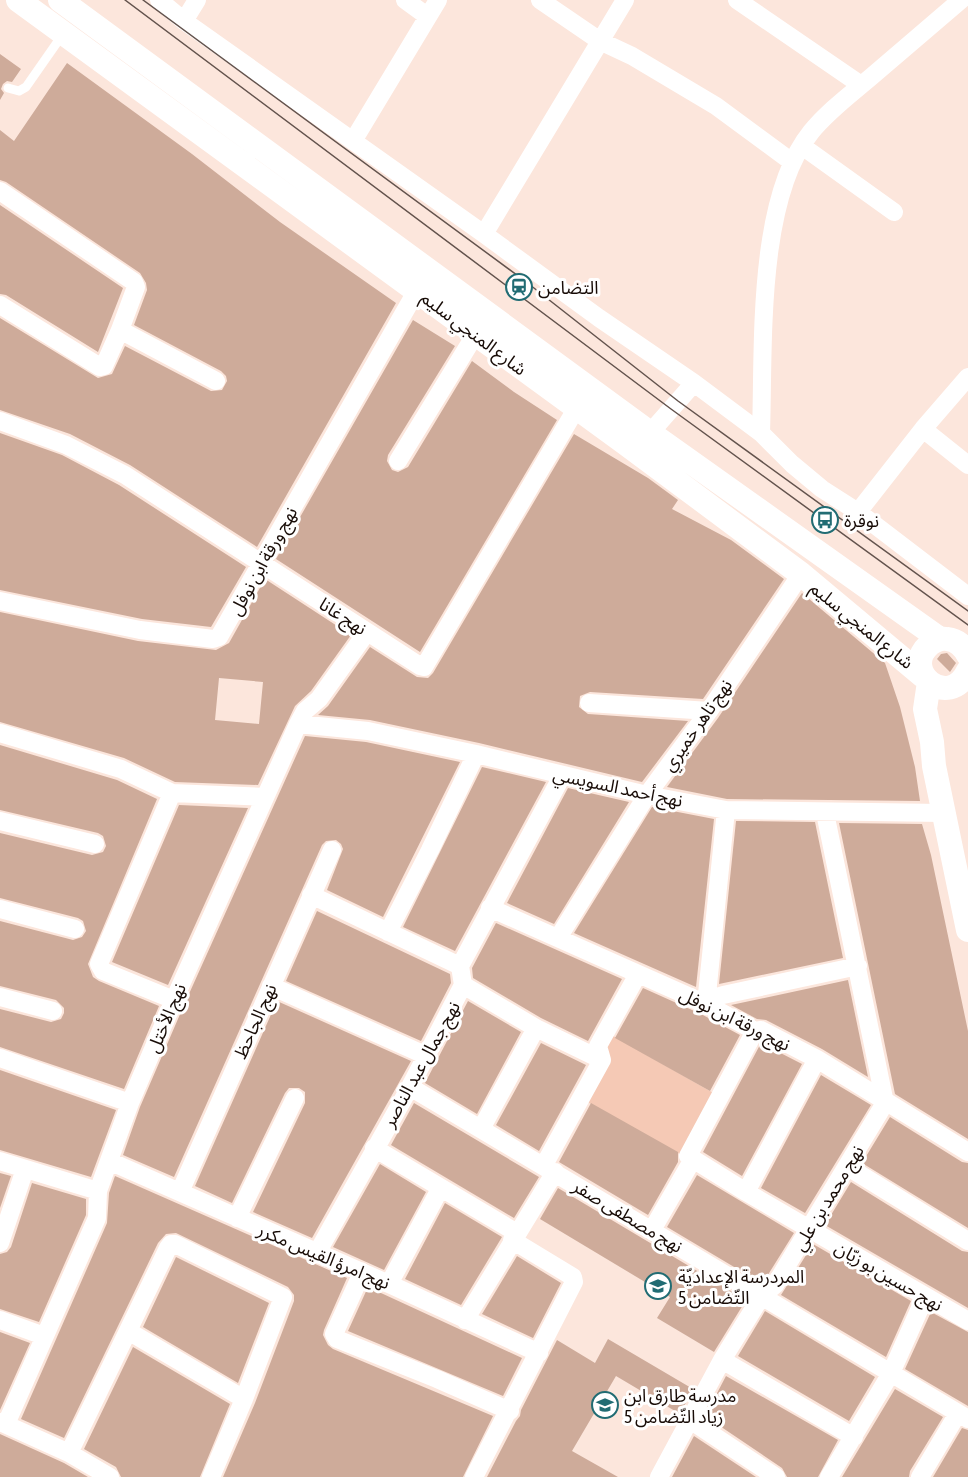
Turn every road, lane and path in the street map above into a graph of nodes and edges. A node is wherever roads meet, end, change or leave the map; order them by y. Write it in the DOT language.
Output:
graph roads {
  1 [pos="18,0"];
  2 [pos="60,0"];
  3 [pos="159,0"];
  4 [pos="197,0"];
  5 [pos="405,0"];
  6 [pos="438,0"];
  7 [pos="540,0"];
  8 [pos="625,0"];
  9 [pos="737,0"];
  10 [pos="962,0"];
  11 [pos="427,16"];
  12 [pos="184,21"];
  13 [pos="63,33"];
  14 [pos="600,41"];
  15 [pos="861,85"];
  16 [pos="8,88"];
  17 [pos="353,141"];
  18 [pos="802,146"];
  19 [pos="792,162"];
  20 [pos="0,191"];
  21 [pos="894,212"];
  22 [pos="484,234"];
  23 [pos="417,290"];
  24 [pos="0,305"];
  25 [pos="120,330"];
  26 [pos="475,334"];
  27 [pos="968,376"];
  28 [pos="216,381"];
  29 [pos="694,383"];
  30 [pos="576,409"];
  31 [pos="0,421"];
  32 [pos="922,429"];
  33 [pos="650,433"];
  34 [pos="761,433"];
  35 [pos="398,462"];
  36 [pos="968,465"];
  37 [pos="858,513"];
  38 [pos="261,562"];
  39 [pos="801,574"];
  40 [pos="968,596"];
  41 [pos="0,601"];
  42 [pos="367,632"];
  43 [pos="940,639"];
  44 [pos="968,655"];
  45 [pos="948,683"];
  46 [pos="589,703"];
  47 [pos="709,711"];
  48 [pos="298,724"];
  49 [pos="0,733"];
  50 [pos="476,754"];
  51 [pos="562,776"];
  52 [pos="172,793"];
  53 [pos="647,795"];
  54 [pos="265,797"];
  55 [pos="726,810"];
  56 [pos="825,813"];
  57 [pos="943,813"];
  58 [pos="0,821"];
  59 [pos="95,844"];
  60 [pos="332,850"];
  61 [pos="311,895"];
  62 [pos="490,908"];
  63 [pos="0,909"];
  64 [pos="75,929"];
  65 [pos="968,930"];
  66 [pos="388,932"];
  67 [pos="558,938"];
  68 [pos="460,966"];
  69 [pos="858,966"];
  70 [pos="638,974"];
  71 [pos="463,985"];
  72 [pos="271,986"];
  73 [pos="0,997"];
  74 [pos="174,1000"];
  75 [pos="707,1002"];
  76 [pos="53,1011"];
  77 [pos="536,1028"];
  78 [pos="755,1031"];
  79 [pos="427,1056"];
  80 [pos="0,1058"];
  81 [pos="817,1059"];
  82 [pos="602,1060"];
  83 [pos="410,1087"];
  84 [pos="295,1098"];
  85 [pos="130,1103"];
  86 [pos="885,1103"];
  87 [pos="481,1129"];
  88 [pos="374,1148"];
  89 [pos="968,1152"];
  90 [pos="691,1157"];
  91 [pos="0,1161"];
  92 [pos="109,1161"];
  93 [pos="848,1167"];
  94 [pos="25,1169"];
  95 [pos="549,1169"];
  96 [pos="440,1189"];
  97 [pos="98,1191"];
  98 [pos="180,1192"];
  99 [pos="746,1192"];
  100 [pos="237,1218"];
  101 [pos="652,1230"];
  102 [pos="810,1230"];
  103 [pos="514,1237"];
  104 [pos="968,1241"];
  105 [pos="0,1243"];
  106 [pos="317,1253"];
  107 [pos="362,1273"];
  108 [pos="389,1284"];
  109 [pos="761,1297"];
  110 [pos="925,1297"];
  111 [pos="0,1320"];
  112 [pos="465,1320"];
  113 [pos="968,1321"];
  114 [pos="128,1331"];
  115 [pos="44,1336"];
  116 [pos="539,1353"];
  117 [pos="722,1360"];
  118 [pos="891,1373"];
  119 [pos="244,1399"];
  120 [pos="510,1411"];
  121 [pos="963,1416"];
  122 [pos="690,1420"];
  123 [pos="3,1423"];
  124 [pos="854,1437"];
  125 [pos="69,1454"];
  126 [pos="754,1471"];
  127 [pos="110,1477"];
  128 [pos="211,1477"];
  129 [pos="474,1477"];
  130 [pos="659,1477"];
  131 [pos="776,1477"];
  132 [pos="829,1477"];
  133 [pos="920,1477"];
  1 -- 13 [label="main road, شارع المنجي سليم"];
  2 -- 33 [label="main road, شارع المنجي سليم"];
  3 -- 12 [label="street"];
  4 -- 12 [label="street"];
  5 -- 11 [label="street"];
  6 -- 11 [label="street"];
  7 -- 14 [label="street"];
  8 -- 14 [label="street"];
  9 -- 15 [label="street"];
  10 -- 15 [label="street"];
  11 -- 17 [label="street"];
  12 -- 17 [label="street"];
  13 -- 16 [label="lane"];
  13 -- 23 [label="main road, شارع المنجي سليم"];
  14 -- 19 [label="street"];
  14 -- 22 [label="street"];
  15 -- 18 [label="street"];
  17 -- 22 [label="street"];
  18 -- 19 [label="street"];
  18 -- 21 [label="street"];
  19 -- 34 [label="street"];
  20 -- 25 [label="street"];
  22 -- 29 [label="street"];
  23 -- 26 [label="main road, شارع المنجي سليم"];
  23 -- 38 [label="street, نهج ورقة ابن نوفل"];
  24 -- 25 [label="street"];
  25 -- 28 [label="street"];
  26 -- 30 [label="main road, شارع المنجي سليم"];
  26 -- 35 [label="street"];
  27 -- 32 [label="street"];
  29 -- 33 [label="street"];
  29 -- 34 [label="street"];
  30 -- 39 [label="main road, شارع المنجي سليم"];
  30 -- 42 [label="street, نهج غانا"];
  31 -- 38 [label="street, نهج غانا"];
  32 -- 36 [label="street"];
  32 -- 37 [label="street"];
  33 -- 43 [label="main road, شارع المنجي سليم"];
  34 -- 37 [label="street"];
  37 -- 40 [label="street"];
  38 -- 41 [label="street, نهج ورقة ابن نوفل"];
  38 -- 42 [label="street, نهج غانا"];
  39 -- 45 [label="main road, شارع المنجي سليم"];
  39 -- 47 [label="street, نهج تاهر خميري"];
  42 -- 48 [label="street, نهج الأختل"];
  43 -- 44 [label="main road, شارع المنجي سليم"];
  43 -- 45 [label="main road"];
  45 -- 57 [label="main road"];
  46 -- 47 [label="street"];
  47 -- 53 [label="street, نهج تاهر خميري"];
  48 -- 50 [label="street, نهج أحمد السويسي"];
  48 -- 54 [label="street, نهج الأختل"];
  49 -- 52 [label="street"];
  50 -- 51 [label="street, نهج أحمد السويسي"];
  50 -- 66 [label="street"];
  51 -- 53 [label="street, نهج أحمد السويسي"];
  51 -- 62 [label="street"];
  52 -- 54 [label="street"];
  52 -- 74 [label="street"];
  53 -- 55 [label="street, نهج أحمد السويسي"];
  53 -- 67 [label="street, نهج تاهر خميري"];
  54 -- 74 [label="street, نهج الأختل"];
  55 -- 56 [label="street, نهج أحمد السويسي"];
  55 -- 75 [label="street"];
  56 -- 57 [label="street, نهج أحمد السويسي"];
  56 -- 69 [label="street"];
  57 -- 65 [label="main road"];
  58 -- 59 [label="street"];
  60 -- 61 [label="street, نهج الجاحظ"];
  61 -- 66 [label="street"];
  61 -- 72 [label="street, نهج الجاحظ"];
  62 -- 67 [label="street, نهج ورقة ابن نوفل"];
  62 -- 68 [label="street"];
  63 -- 64 [label="street"];
  66 -- 68 [label="street"];
  67 -- 70 [label="street, نهج ورقة ابن نوفل"];
  68 -- 71 [label="street, نهج جمال عبد الناصر"];
  69 -- 75 [label="street"];
  69 -- 86 [label="street"];
  70 -- 75 [label="street, نهج ورقة ابن نوفل"];
  70 -- 82 [label="street"];
  71 -- 77 [label="street"];
  71 -- 79 [label="street, نهج جمال عبد الناصر"];
  72 -- 79 [label="street"];
  72 -- 98 [label="street, نهج الجاحظ"];
  73 -- 76 [label="street"];
  74 -- 85 [label="street, نهج الأختل"];
  75 -- 78 [label="street, نهج ورقة ابن نوفل"];
  77 -- 82 [label="street"];
  77 -- 87 [label="street"];
  78 -- 81 [label="street, نهج ورقة ابن نوفل"];
  78 -- 90 [label="street"];
  79 -- 83 [label="street, نهج جمال عبد الناصر"];
  80 -- 85 [label="street"];
  81 -- 86 [label="street, نهج ورقة ابن نوفل"];
  81 -- 99 [label="street"];
  82 -- 95 [label="street"];
  83 -- 87 [label="street, نهج مصطفى صفر"];
  83 -- 88 [label="street, نهج جمال عبد الناصر"];
  84 -- 100 [label="street"];
  85 -- 92 [label="street, نهج الأختل"];
  86 -- 89 [label="street, نهج ورقة ابن نوفل"];
  86 -- 93 [label="street, نهج محمد بن علي"];
  87 -- 95 [label="street, نهج مصطفى صفر"];
  88 -- 96 [label="street"];
  88 -- 106 [label="street, نهج جمال عبد الناصر"];
  90 -- 99 [label="street, نهج حسين بو زيّان"];
  90 -- 101 [label="street"];
  91 -- 94 [label="street"];
  92 -- 97 [label="street, نهج الأختل"];
  92 -- 98 [label="street, نهج امرؤ القيس مكرر"];
  93 -- 102 [label="street, نهج محمد بن علي"];
  93 -- 104 [label="street"];
  94 -- 97 [label="street"];
  94 -- 105 [label="street"];
  95 -- 101 [label="street, نهج مصطفى صفر"];
  95 -- 103 [label="street"];
  96 -- 103 [label="street"];
  96 -- 108 [label="street"];
  97 -- 115 [label="street, نهج الأختل"];
  98 -- 100 [label="street, نهج امرؤ القيس مكرر"];
  99 -- 102 [label="street, نهج حسين بو زيّان"];
  100 -- 106 [label="street, نهج امرؤ القيس مكرر"];
  101 -- 109 [label="street, نهج مصطفى صفر"];
  102 -- 109 [label="street, نهج محمد بن علي"];
  102 -- 110 [label="street, نهج حسين بو زيّان"];
  103 -- 112 [label="street"];
  103 -- 116 [label="street"];
  106 -- 107 [label="street, نهج امرؤ القيس مكرر"];
  107 -- 108 [label="street, نهج امرؤ القيس مكرر"];
  107 -- 120 [label="street"];
  108 -- 112 [label="street, نهج امرؤ القيس مكرر"];
  109 -- 117 [label="street, نهج محمد بن علي"];
  109 -- 118 [label="street, نهج مصطفى صفر"];
  110 -- 113 [label="street, نهج حسين بو زيّان"];
  110 -- 118 [label="street"];
  111 -- 115 [label="street"];
  112 -- 116 [label="street, نهج امرؤ القيس مكرر"];
  114 -- 119 [label="street"];
  114 -- 119 [label="street"];
  114 -- 125 [label="street"];
  115 -- 123 [label="street, نهج الأختل"];
  116 -- 120 [label="street"];
  117 -- 122 [label="street, نهج محمد بن علي"];
  117 -- 124 [label="street"];
  118 -- 121 [label="street, نهج مصطفى صفر"];
  118 -- 124 [label="street"];
  119 -- 128 [label="street"];
  120 -- 129 [label="street"];
  121 -- 133 [label="street"];
  122 -- 126 [label="street"];
  122 -- 130 [label="street, نهج محمد بن علي"];
  123 -- 125 [label="street"];
  124 -- 132 [label="street"];
  125 -- 127 [label="street"];
  126 -- 131 [label="street"];
}
